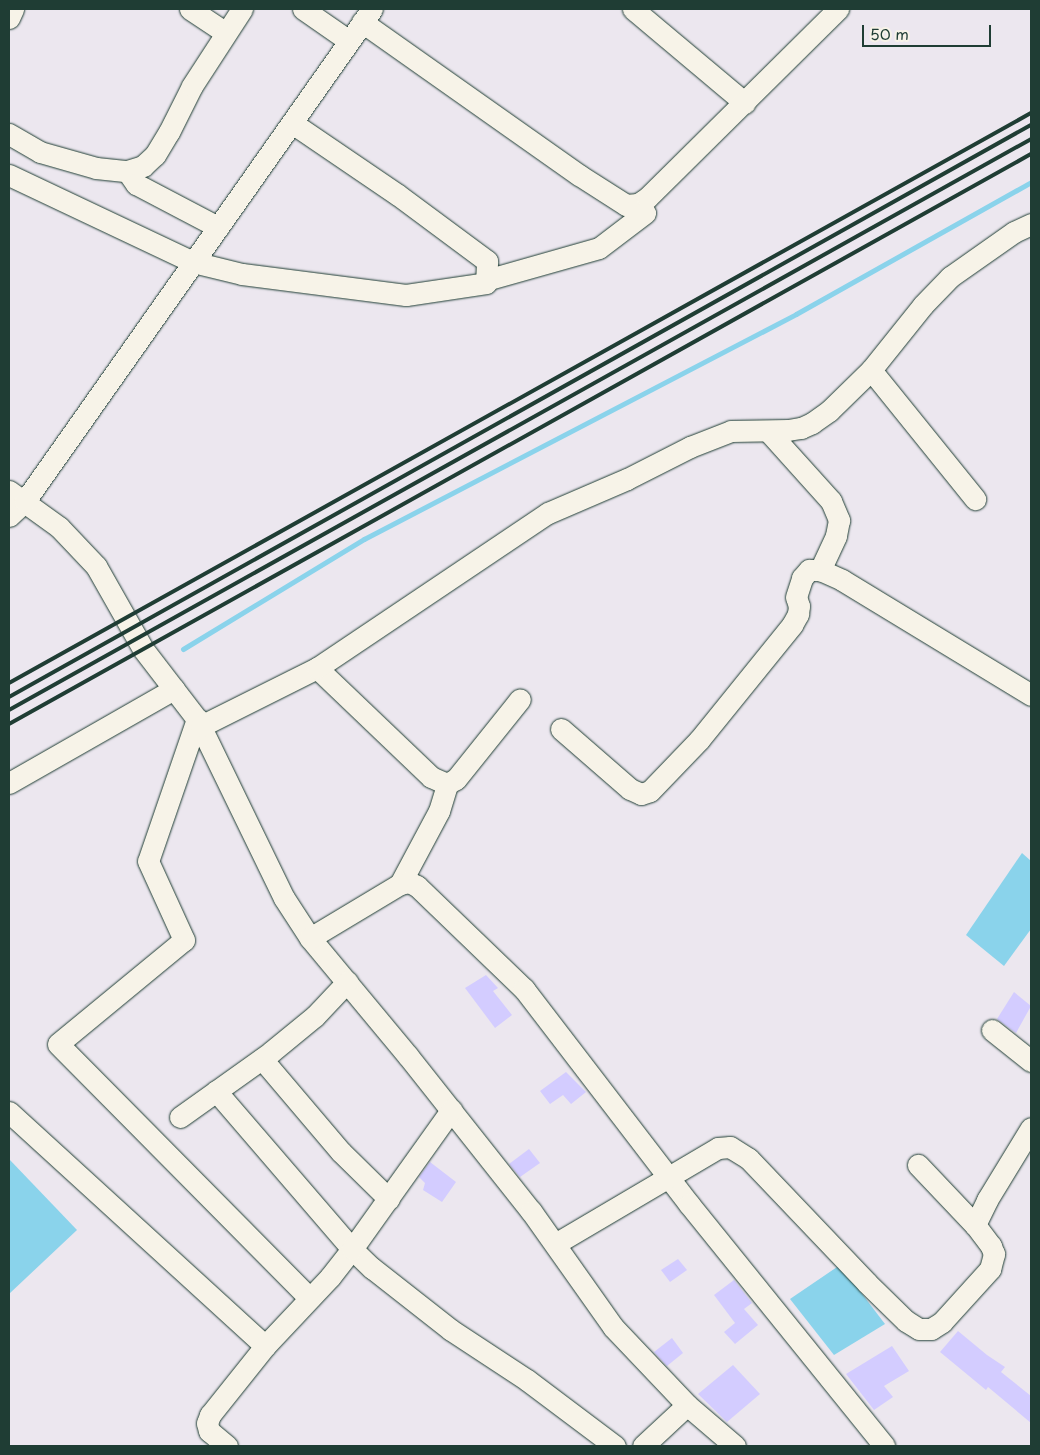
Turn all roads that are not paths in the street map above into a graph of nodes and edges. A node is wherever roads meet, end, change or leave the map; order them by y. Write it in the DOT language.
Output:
graph roads {
  1 [pos="13,9"];
  2 [pos="190,9"];
  3 [pos="242,9"];
  4 [pos="303,9"];
  5 [pos="633,9"];
  6 [pos="838,9"];
  7 [pos="367,16"];
  8 [pos="9,18"];
  9 [pos="226,33"];
  10 [pos="349,41"];
  11 [pos="744,103"];
  12 [pos="292,123"];
  13 [pos="9,134"];
  14 [pos="127,171"];
  15 [pos="9,175"];
  16 [pos="645,213"];
  17 [pos="1031,224"];
  18 [pos="218,227"];
  19 [pos="193,262"];
  20 [pos="486,280"];
  21 [pos="871,370"];
  22 [pos="768,431"];
  23 [pos="17,496"];
  24 [pos="975,499"];
  25 [pos="9,516"];
  26 [pos="820,570"];
  27 [pos="317,668"];
  28 [pos="174,689"];
  29 [pos="1031,695"];
  30 [pos="520,699"];
  31 [pos="199,722"];
  32 [pos="561,729"];
  33 [pos="9,783"];
  34 [pos="447,784"];
  35 [pos="400,884"];
  36 [pos="310,938"];
  37 [pos="347,982"];
  38 [pos="992,1030"];
  39 [pos="262,1059"];
  40 [pos="1031,1061"];
  41 [pos="216,1091"];
  42 [pos="451,1110"];
  43 [pos="9,1112"];
  44 [pos="180,1117"];
  45 [pos="1031,1128"];
  46 [pos="918,1165"];
  47 [pos="668,1176"];
  48 [pos="389,1199"];
  49 [pos="975,1225"];
  50 [pos="554,1244"];
  51 [pos="352,1249"];
  52 [pos="309,1298"];
  53 [pos="265,1346"];
  54 [pos="687,1405"];
  55 [pos="226,1446"];
  56 [pos="615,1446"];
  57 [pos="643,1446"];
  58 [pos="733,1446"];
  59 [pos="884,1446"];
  1 -- 8 [label="street"];
  2 -- 9 [label="street"];
  3 -- 9 [label="street"];
  4 -- 10 [label="street"];
  5 -- 11 [label="street"];
  6 -- 11 [label="street"];
  7 -- 10 [label="street"];
  7 -- 11 [label="street"];
  9 -- 14 [label="street"];
  10 -- 12 [label="street"];
  12 -- 18 [label="street"];
  12 -- 20 [label="street"];
  13 -- 14 [label="street"];
  14 -- 18 [label="street"];
  15 -- 19 [label="street"];
  16 -- 20 [label="street"];
  17 -- 21 [label="street"];
  18 -- 19 [label="street"];
  19 -- 20 [label="street"];
  19 -- 23 [label="street"];
  21 -- 22 [label="street"];
  21 -- 24 [label="street"];
  22 -- 26 [label="street"];
  22 -- 27 [label="street"];
  23 -- 25 [label="street"];
  23 -- 28 [label="street"];
  26 -- 29 [label="street"];
  26 -- 32 [label="street"];
  27 -- 31 [label="street"];
  27 -- 34 [label="street"];
  28 -- 31 [label="street"];
  28 -- 33 [label="street"];
  30 -- 34 [label="street"];
  31 -- 36 [label="street"];
  31 -- 52 [label="street"];
  34 -- 35 [label="street"];
  35 -- 36 [label="street"];
  35 -- 47 [label="street"];
  36 -- 37 [label="street"];
  37 -- 39 [label="street"];
  37 -- 42 [label="street"];
  38 -- 40 [label="street"];
  39 -- 41 [label="street"];
  39 -- 48 [label="street"];
  41 -- 44 [label="street"];
  41 -- 51 [label="street"];
  42 -- 48 [label="street"];
  42 -- 50 [label="street"];
  43 -- 53 [label="street"];
  45 -- 49 [label="street"];
  46 -- 49 [label="street"];
  47 -- 49 [label="street"];
  47 -- 50 [label="street"];
  47 -- 59 [label="street"];
  48 -- 51 [label="street"];
  50 -- 54 [label="street"];
  51 -- 52 [label="street"];
  51 -- 56 [label="street"];
  52 -- 53 [label="street"];
  53 -- 55 [label="street"];
  54 -- 57 [label="street"];
  54 -- 58 [label="street"];
}
